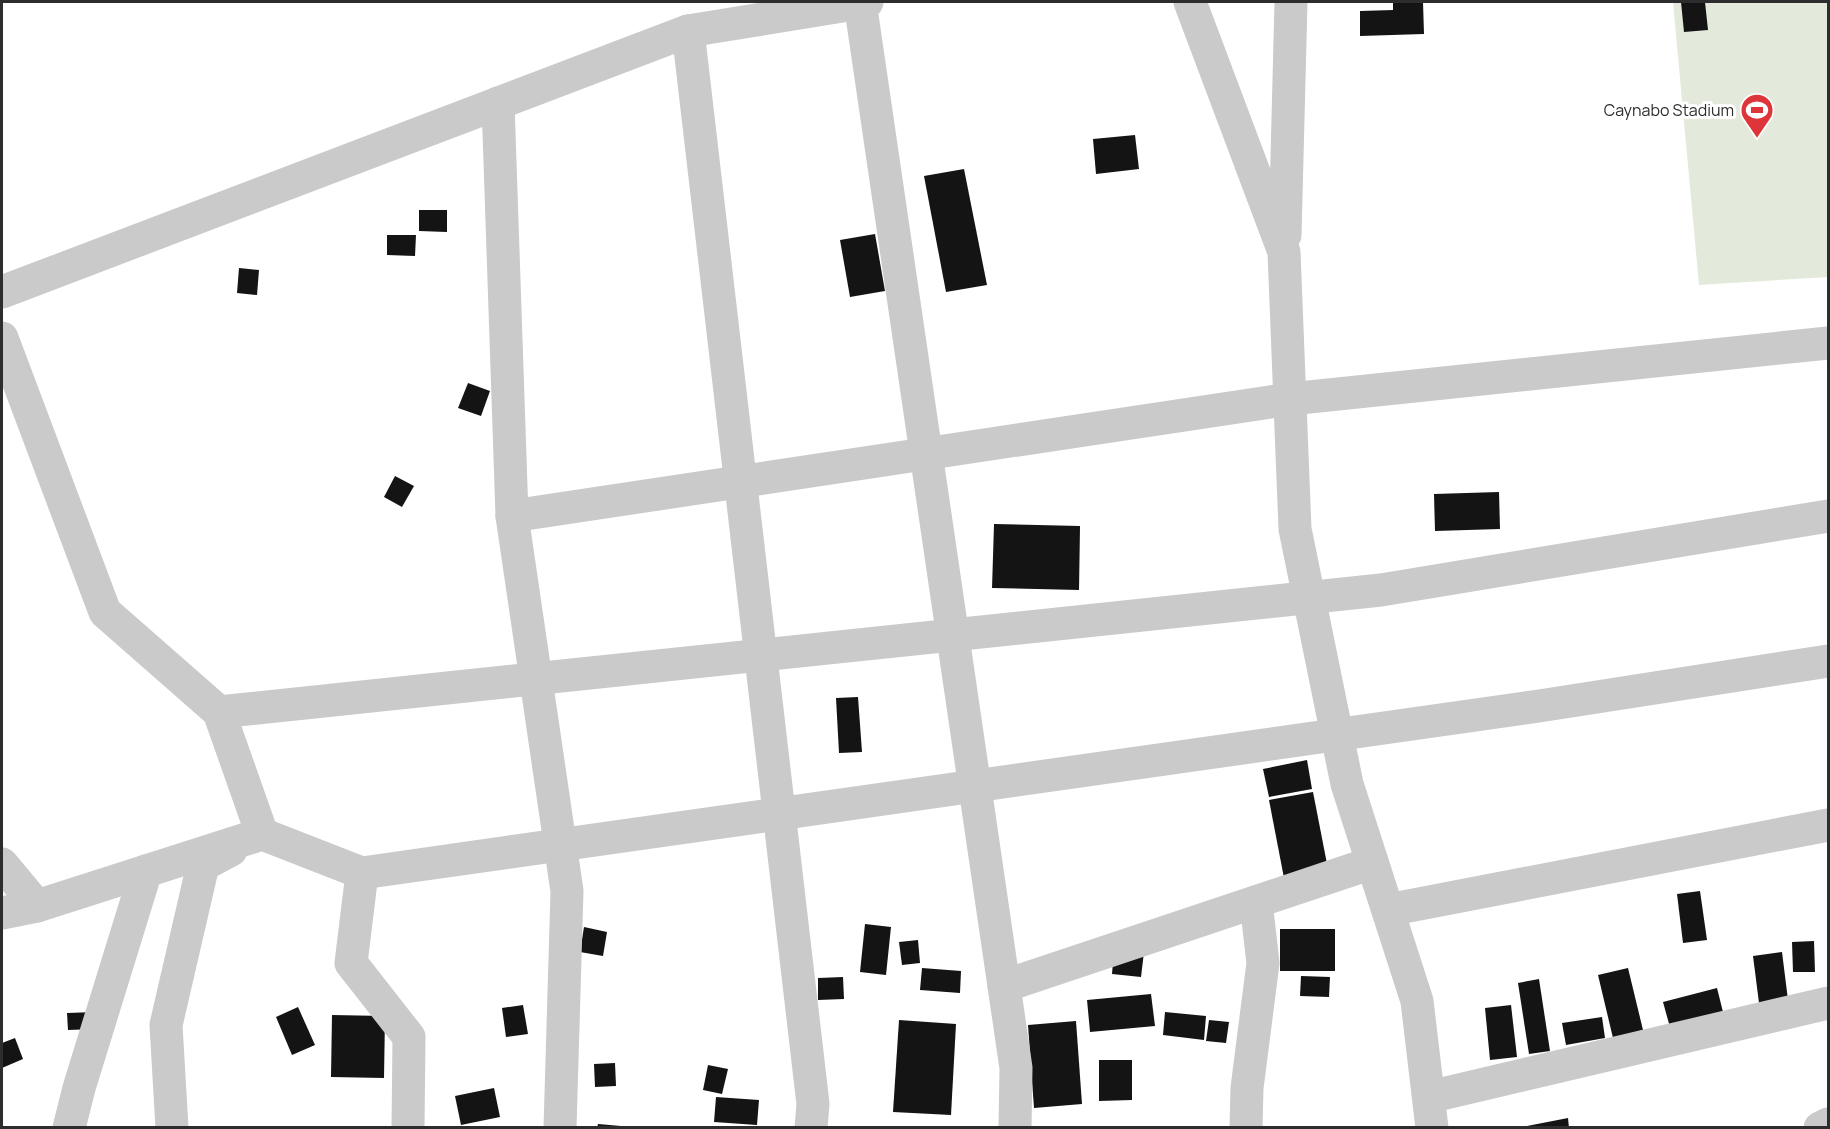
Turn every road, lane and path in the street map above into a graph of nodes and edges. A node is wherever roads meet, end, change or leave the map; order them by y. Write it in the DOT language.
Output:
graph roads {
  1 [pos="864,2"];
  2 [pos="1190,2"];
  3 [pos="1291,2"];
  4 [pos="688,31"];
  5 [pos="498,103"];
  6 [pos="1284,252"];
  7 [pos="2,292"];
  8 [pos="2,338"];
  9 [pos="1828,343"];
  10 [pos="1290,399"];
  11 [pos="926,454"];
  12 [pos="740,482"];
  13 [pos="512,516"];
  14 [pos="1828,516"];
  15 [pos="1309,597"];
  16 [pos="953,635"];
  17 [pos="760,656"];
  18 [pos="1828,661"];
  19 [pos="536,680"];
  20 [pos="219,711"];
  21 [pos="1338,734"];
  22 [pos="975,786"];
  23 [pos="779,814"];
  24 [pos="1828,825"];
  25 [pos="262,834"];
  26 [pos="560,845"];
  27 [pos="1372,863"];
  28 [pos="2,864"];
  29 [pos="146,871"];
  30 [pos="362,873"];
  31 [pos="1256,902"];
  32 [pos="37,906"];
  33 [pos="1388,910"];
  34 [pos="2,913"];
  35 [pos="1004,986"];
  36 [pos="1828,1003"];
  37 [pos="1430,1112"];
  38 [pos="1828,1124"];
  39 [pos="69,1128"];
  40 [pos="172,1128"];
  41 [pos="408,1128"];
  42 [pos="560,1128"];
  43 [pos="811,1128"];
  44 [pos="1015,1128"];
  45 [pos="1246,1128"];
  46 [pos="1820,1128"];
  1 -- 4 [label="street"];
  1 -- 11 [label="street"];
  2 -- 6 [label="street"];
  3 -- 6 [label="street"];
  4 -- 5 [label="street"];
  4 -- 12 [label="street"];
  5 -- 7 [label="street"];
  5 -- 13 [label="street"];
  6 -- 10 [label="street"];
  8 -- 20 [label="street"];
  9 -- 10 [label="street"];
  10 -- 11 [label="street"];
  10 -- 15 [label="street"];
  11 -- 12 [label="street"];
  11 -- 16 [label="street"];
  12 -- 13 [label="street"];
  12 -- 17 [label="street"];
  13 -- 19 [label="street"];
  14 -- 15 [label="street"];
  15 -- 16 [label="street"];
  15 -- 21 [label="street"];
  16 -- 17 [label="street"];
  16 -- 22 [label="street"];
  17 -- 19 [label="street"];
  17 -- 23 [label="street"];
  18 -- 21 [label="street"];
  19 -- 20 [label="street"];
  19 -- 26 [label="street"];
  20 -- 25 [label="street"];
  21 -- 22 [label="street"];
  21 -- 27 [label="street"];
  22 -- 23 [label="street"];
  22 -- 35 [label="street"];
  23 -- 26 [label="street"];
  23 -- 43 [label="street"];
  24 -- 33 [label="street"];
  25 -- 29 [label="street"];
  25 -- 30 [label="street"];
  25 -- 40 [label="street"];
  26 -- 30 [label="street"];
  26 -- 42 [label="street"];
  27 -- 31 [label="street"];
  27 -- 33 [label="street"];
  28 -- 32 [label="street"];
  29 -- 32 [label="street"];
  29 -- 39 [label="street"];
  30 -- 41 [label="street"];
  31 -- 35 [label="street"];
  31 -- 45 [label="street"];
  32 -- 34 [label="street"];
  33 -- 37 [label="street"];
  35 -- 44 [label="street"];
  36 -- 37 [label="street"];
  38 -- 46 [label="street"];
}
